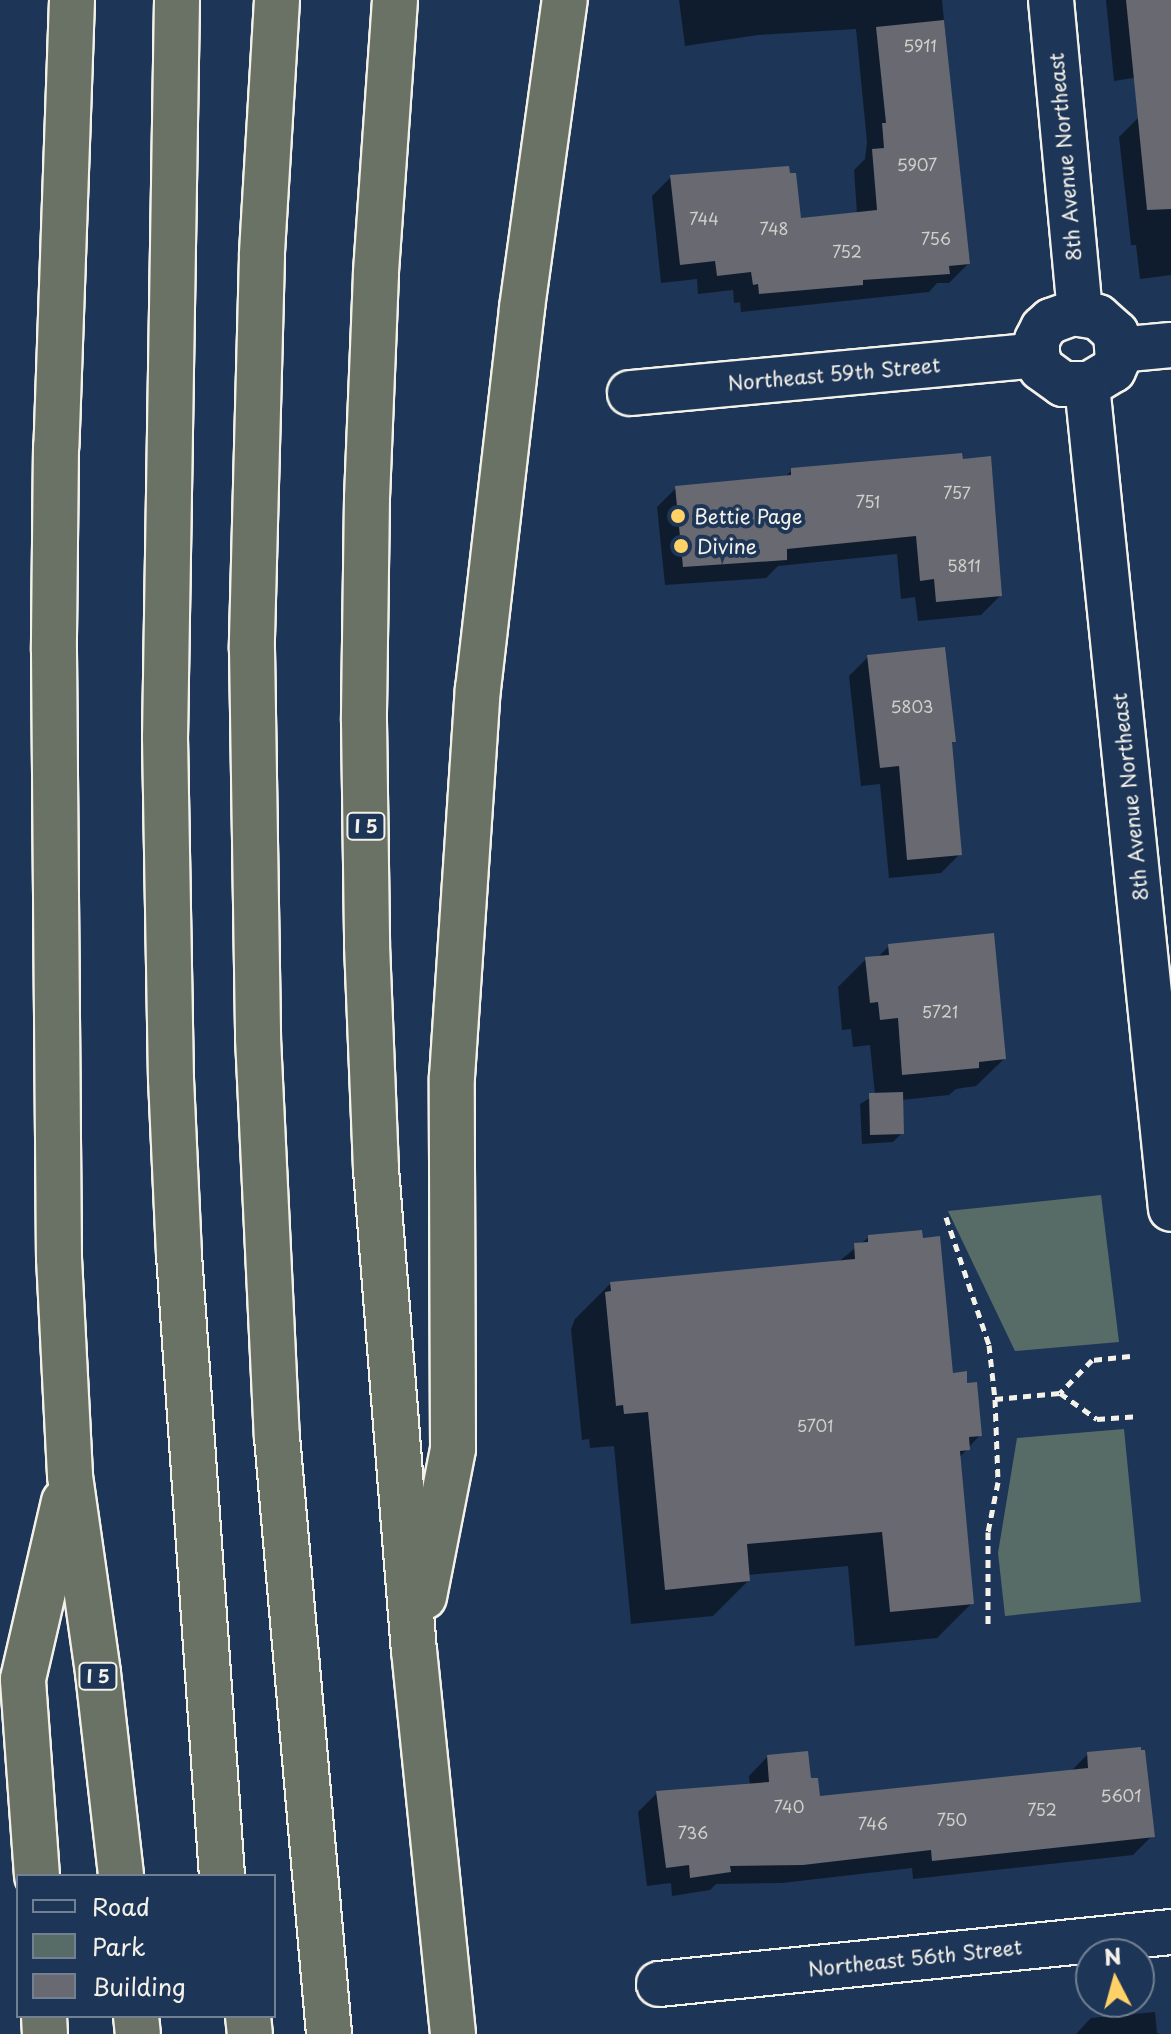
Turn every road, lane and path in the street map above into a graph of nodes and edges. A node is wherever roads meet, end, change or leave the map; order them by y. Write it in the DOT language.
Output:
graph roads {
  1 [pos="72,0"];
  2 [pos="177,0"];
  3 [pos="277,0"];
  4 [pos="395,0"];
  5 [pos="565,0"];
  6 [pos="1051,0"];
  7 [pos="1080,314"];
  8 [pos="1171,345"];
  9 [pos="1118,350"];
  10 [pos="1037,355"];
  11 [pos="1087,385"];
  12 [pos="630,393"];
  13 [pos="1155,885"];
  14 [pos="1171,1209"];
  15 [pos="946,1217"];
  16 [pos="1130,1356"];
  17 [pos="1060,1393"];
  18 [pos="995,1399"];
  19 [pos="1136,1416"];
  20 [pos="70,1476"];
  21 [pos="988,1624"];
  22 [pos="414,1650"];
  23 [pos="37,1874"];
  24 [pos="121,1874"];
  25 [pos="222,1874"];
  26 [pos="1171,1932"];
  27 [pos="659,1984"];
  28 [pos="329,2034"];
  29 [pos="453,2034"];
  1 -- 20 [label="highway, I 5"];
  2 -- 25 [label="highway"];
  3 -- 28 [label="highway"];
  4 -- 22 [label="highway, I 5"];
  5 -- 22 [label="highway"];
  6 -- 7 [label="street, 8th Avenue Northeast"];
  7 -- 9 [label="street"];
  7 -- 10 [label="street"];
  8 -- 9 [label="street"];
  9 -- 11 [label="street"];
  10 -- 11 [label="street"];
  10 -- 12 [label="street, Northeast 59th Street"];
  11 -- 13 [label="street, 8th Avenue Northeast"];
  13 -- 14 [label="street, 8th Avenue Northeast"];
  15 -- 18 [label="path"];
  16 -- 17 [label="path"];
  17 -- 18 [label="path"];
  17 -- 19 [label="path"];
  18 -- 21 [label="path"];
  20 -- 23 [label="highway"];
  20 -- 24 [label="highway, I 5"];
  22 -- 29 [label="highway, I 5"];
  26 -- 27 [label="street, Northeast 56th Street"];
}
